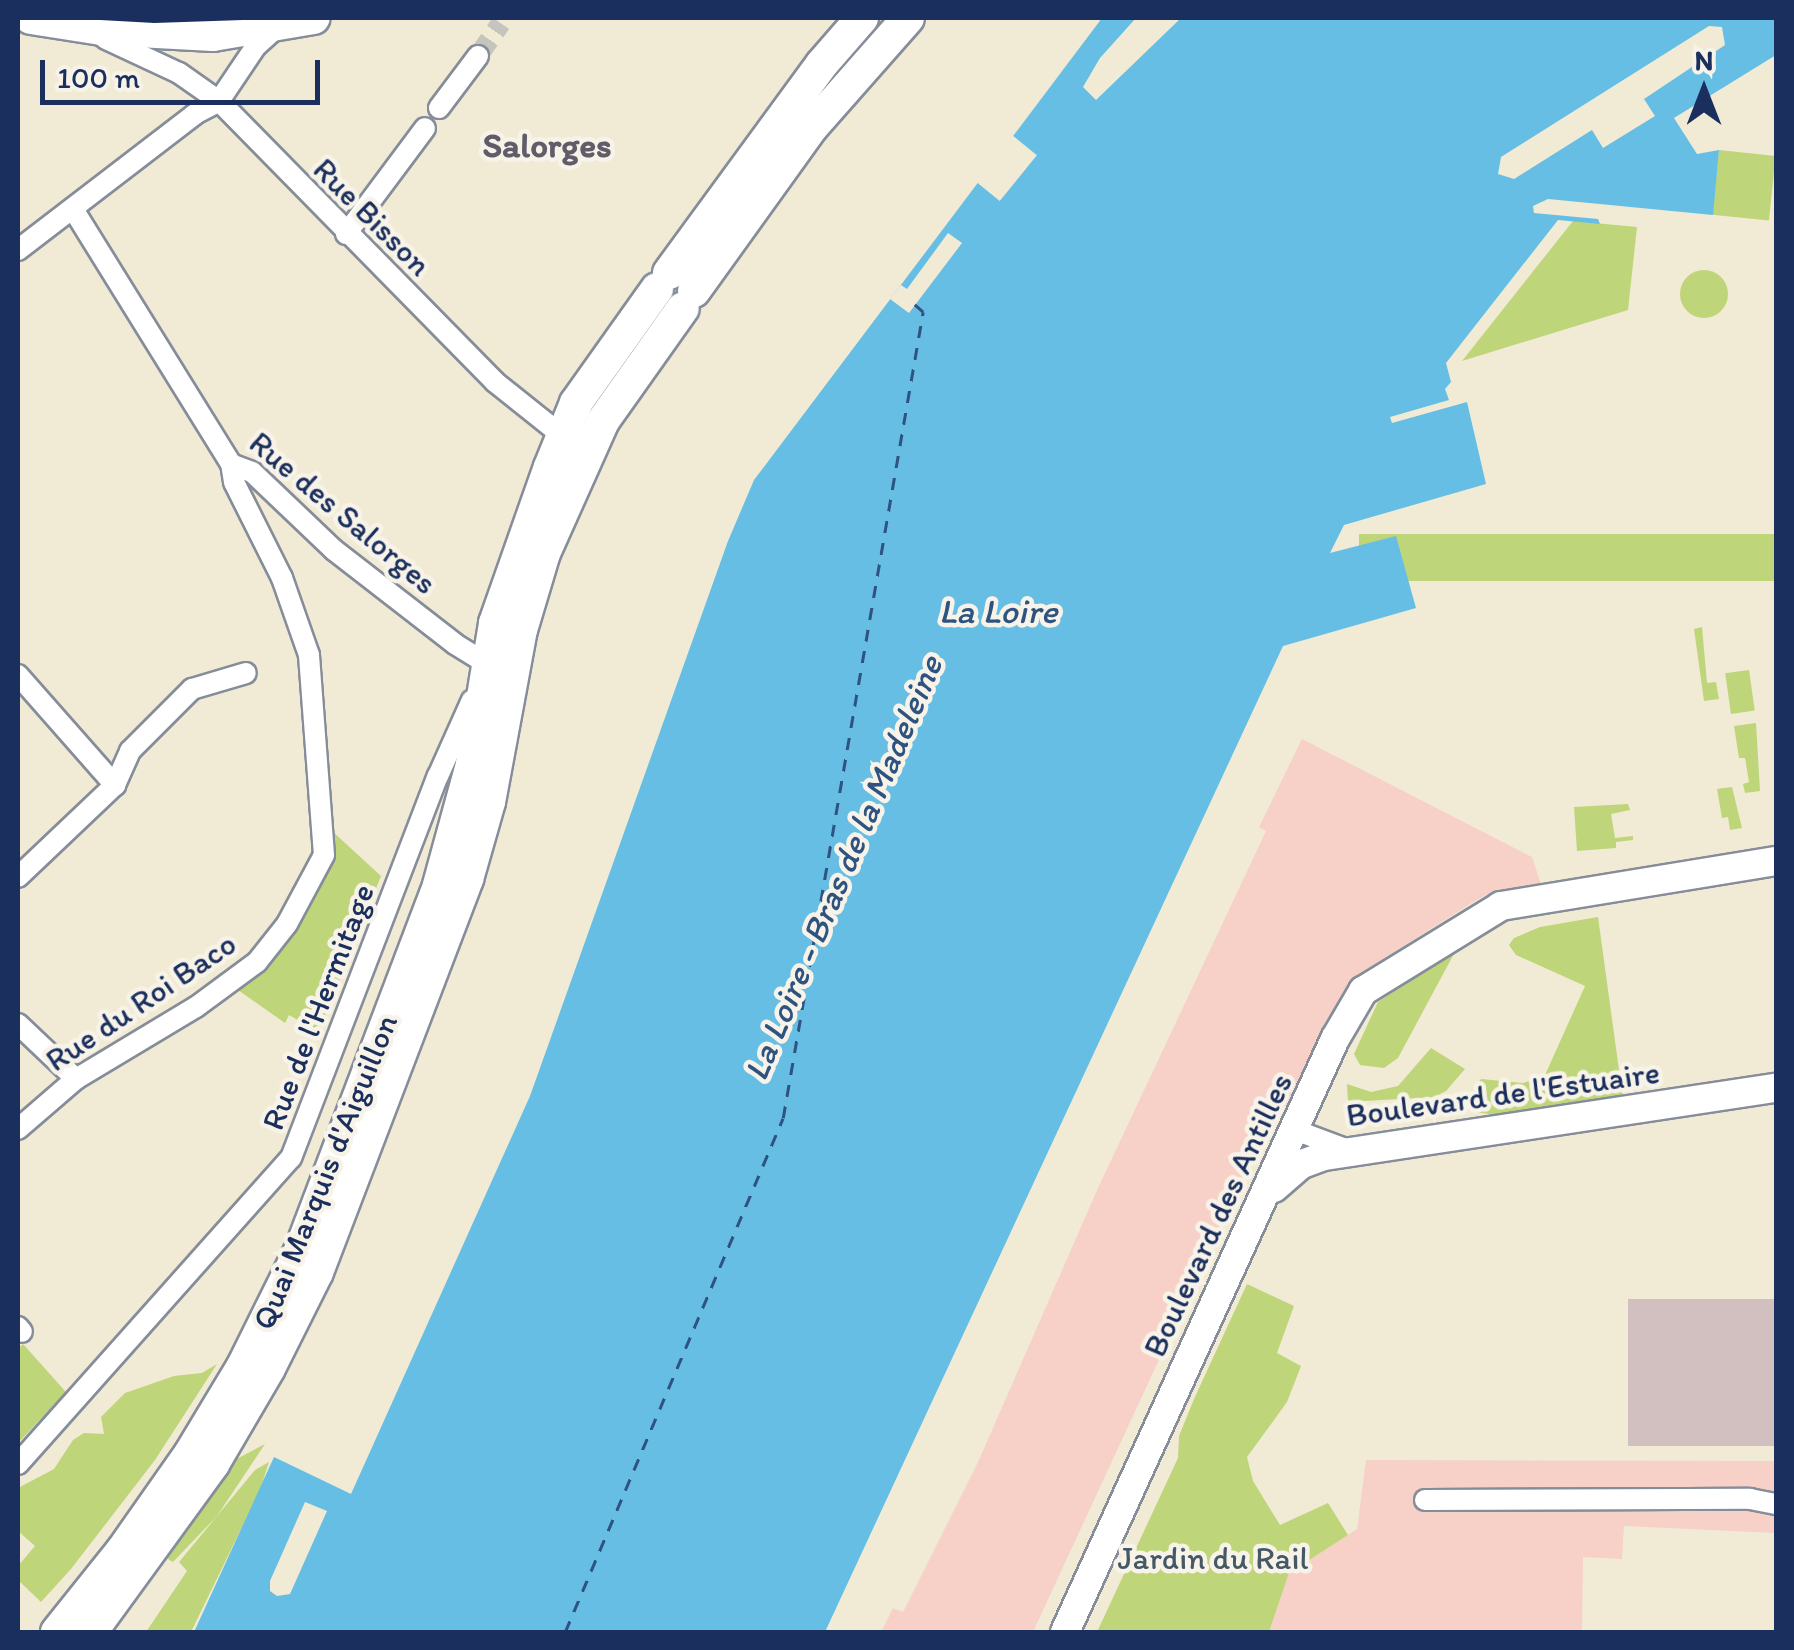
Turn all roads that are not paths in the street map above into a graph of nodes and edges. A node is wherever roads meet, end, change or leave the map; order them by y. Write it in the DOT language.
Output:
graph roads {
  1 [pos="31,18"];
  2 [pos="314,18"];
  3 [pos="862,18"];
  4 [pos="908,18"];
  5 [pos="277,27"];
  6 [pos="18,30"];
  7 [pos="213,35"];
  8 [pos="106,40"];
  9 [pos="478,56"];
  10 [pos="219,101"];
  11 [pos="439,108"];
  12 [pos="424,128"];
  13 [pos="73,209"];
  14 [pos="346,234"];
  15 [pos="18,250"];
  16 [pos="676,290"];
  17 [pos="574,444"];
  18 [pos="231,464"];
  19 [pos="500,672"];
  20 [pos="246,673"];
  21 [pos="18,675"];
  22 [pos="115,784"];
  23 [pos="1776,861"];
  24 [pos="18,877"];
  25 [pos="18,1024"];
  26 [pos="76,1079"];
  27 [pos="1776,1088"];
  28 [pos="1299,1124"];
  29 [pos="18,1129"];
  30 [pos="1352,1151"];
  31 [pos="1260,1209"];
  32 [pos="229,1414"];
  33 [pos="18,1464"];
  34 [pos="1425,1500"];
  35 [pos="1776,1504"];
  36 [pos="57,1632"];
  37 [pos="90,1632"];
  38 [pos="1064,1632"];
  1 -- 7 [label="main road"];
  2 -- 5 [label="main road"];
  3 -- 16 [label="main road"];
  4 -- 16 [label="main road"];
  5 -- 7 [label="main road"];
  5 -- 10 [label="street"];
  6 -- 8 [label="main road"];
  7 -- 8 [label="main road"];
  8 -- 10 [label="street, Rue Bisson"];
  9 -- 11 [label="street"];
  10 -- 13 [label="street"];
  10 -- 14 [label="street, Rue Bisson"];
  12 -- 14 [label="street"];
  13 -- 15 [label="street"];
  13 -- 18 [label="street, Rue des Salorges"];
  14 -- 17 [label="street, Rue Bisson"];
  16 -- 17 [label="main road, Quai Marquis d'Aiguillon"];
  17 -- 19 [label="main road, Quai Marquis d'Aiguillon"];
  18 -- 19 [label="street, Rue des Salorges"];
  18 -- 26 [label="street, Rue du Roi Baco"];
  19 -- 32 [label="main road, Quai Marquis d'Aiguillon"];
  19 -- 33 [label="street, Rue de l'Hermitage"];
  20 -- 22 [label="street"];
  21 -- 22 [label="street"];
  22 -- 24 [label="street"];
  23 -- 28 [label="main road, Boulevard des Antilles"];
  25 -- 26 [label="street"];
  26 -- 29 [label="street, Rue du Roi Baco"];
  27 -- 30 [label="main road, Boulevard de l'Estuaire"];
  28 -- 30 [label="street"];
  28 -- 31 [label="main road, Boulevard des Antilles"];
  30 -- 31 [label="main road, Boulevard de l'Estuaire"];
  31 -- 38 [label="main road, Boulevard des Antilles"];
  32 -- 36 [label="main road, Quai Marquis d'Aiguillon"];
  32 -- 37 [label="main road, Quai Marquis d'Aiguillon"];
  34 -- 35 [label="street"];
}
